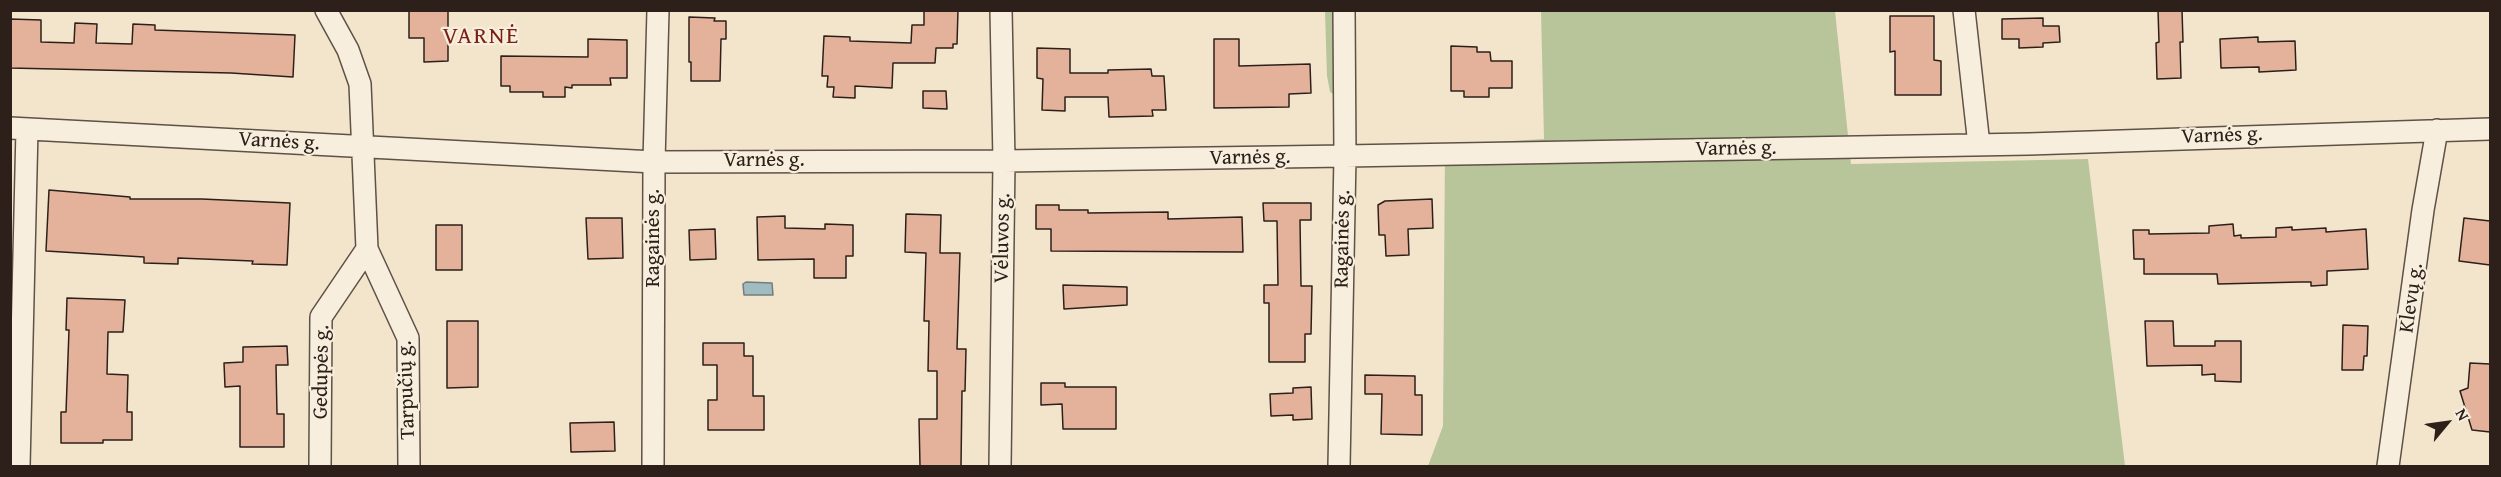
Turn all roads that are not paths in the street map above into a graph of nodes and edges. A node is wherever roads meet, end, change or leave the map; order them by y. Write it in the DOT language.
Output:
graph roads {
  1 [pos="326,10"];
  2 [pos="658,10"];
  3 [pos="1001,10"];
  4 [pos="1344,10"];
  5 [pos="1964,10"];
  6 [pos="19,129"];
  7 [pos="2490,129"];
  8 [pos="2437,130"];
  9 [pos="1979,145"];
  10 [pos="365,146"];
  11 [pos="1345,156"];
  12 [pos="1004,161"];
  13 [pos="654,162"];
  14 [pos="367,249"];
  15 [pos="19,466"];
  16 [pos="320,466"];
  17 [pos="410,466"];
  18 [pos="653,466"];
  19 [pos="1000,466"];
  20 [pos="1339,466"];
  21 [pos="2388,466"];
  1 -- 10 [label="street"];
  2 -- 13 [label="street, Ragainės g."];
  3 -- 12 [label="street, Vėluvos g."];
  4 -- 11 [label="street, Ragainės g."];
  5 -- 9 [label="street"];
  6 -- 10 [label="street, Varnės g."];
  6 -- 15 [label="street"];
  7 -- 8 [label="street, Varnės g."];
  8 -- 9 [label="street, Varnės g."];
  8 -- 21 [label="street, Klevų g."];
  9 -- 11 [label="street, Varnės g."];
  10 -- 13 [label="street, Varnės g."];
  10 -- 14 [label="street"];
  11 -- 12 [label="street, Varnės g."];
  11 -- 20 [label="street, Ragainės g."];
  12 -- 13 [label="street, Varnės g."];
  12 -- 19 [label="street, Vėluvos g."];
  13 -- 18 [label="street, Ragainės g."];
  14 -- 16 [label="street, Gedupės g."];
  14 -- 17 [label="street, Tarpučių g."];
}
